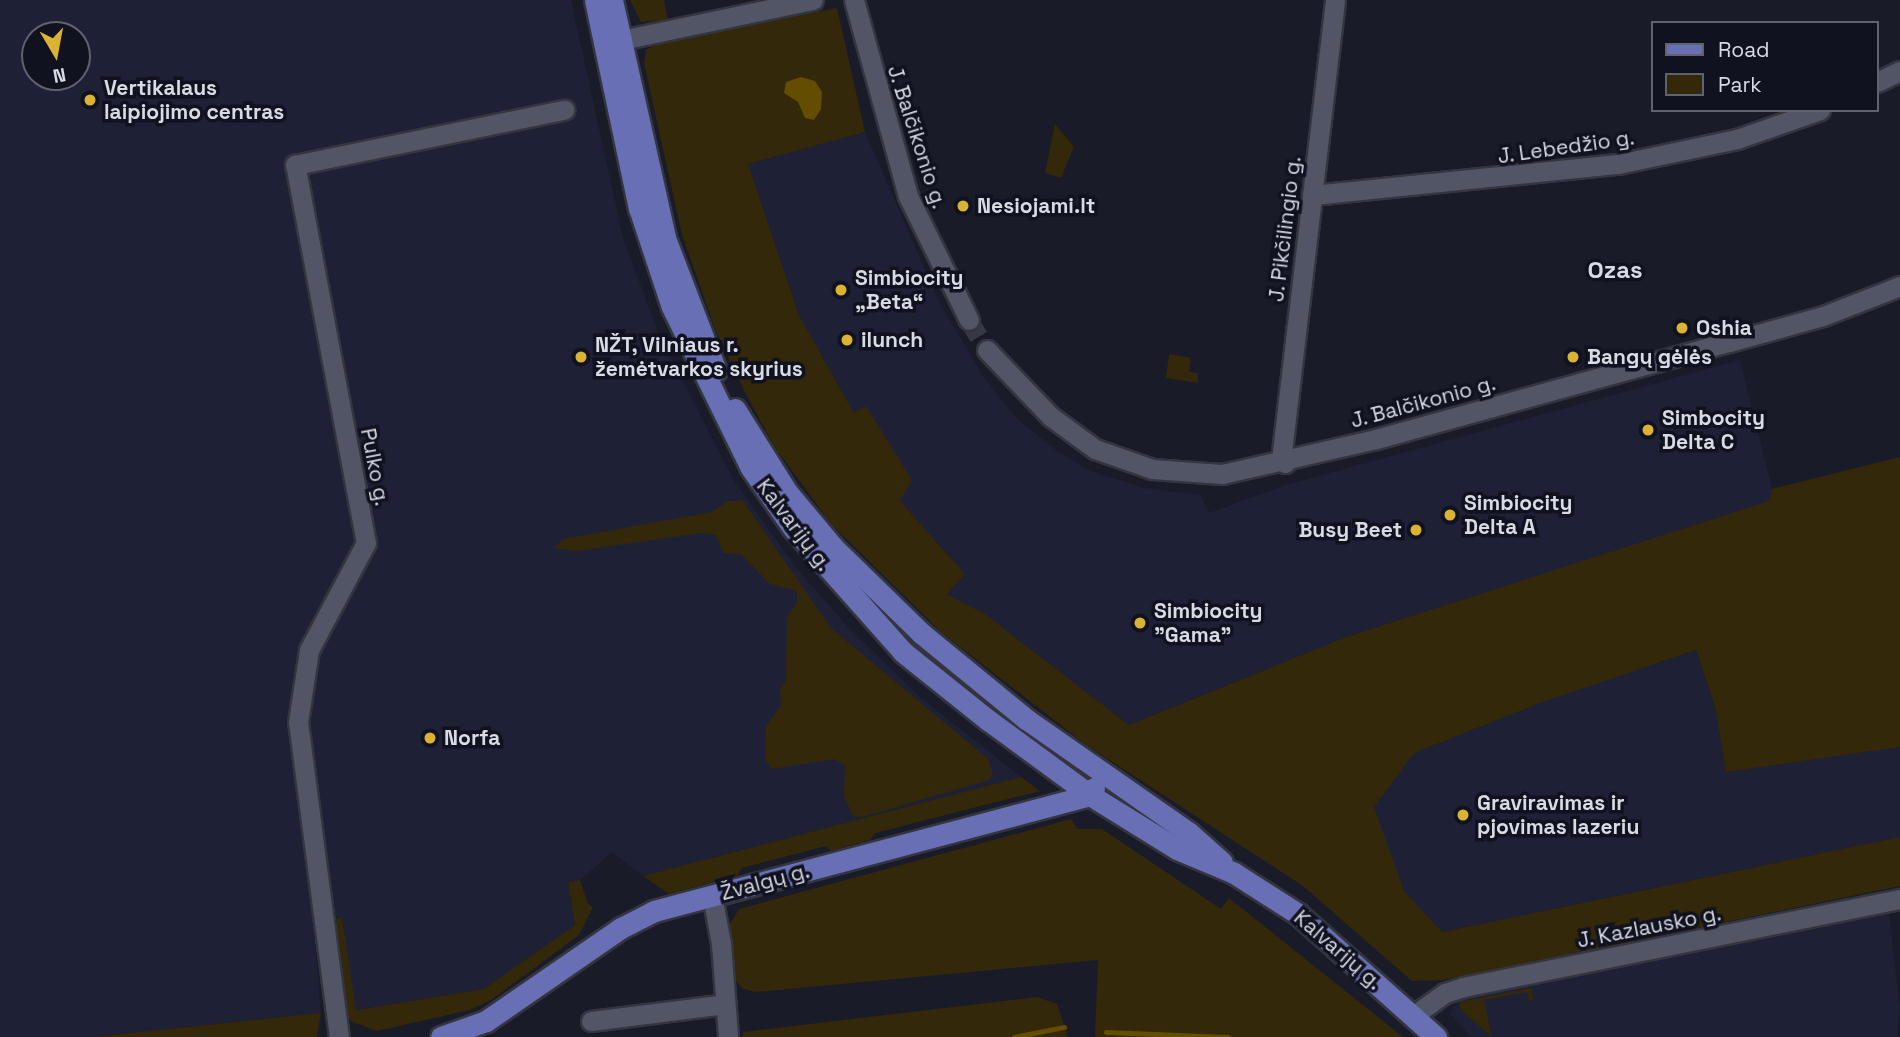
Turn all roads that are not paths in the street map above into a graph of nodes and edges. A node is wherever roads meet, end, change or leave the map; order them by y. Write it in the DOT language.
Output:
graph roads {
  1 [pos="596,0"];
  2 [pos="612,0"];
  3 [pos="813,0"];
  4 [pos="854,0"];
  5 [pos="1335,0"];
  6 [pos="621,40"];
  7 [pos="1900,71"];
  8 [pos="1879,81"];
  9 [pos="564,110"];
  10 [pos="1814,112"];
  11 [pos="1312,195"];
  12 [pos="1900,286"];
  13 [pos="969,320"];
  14 [pos="987,350"];
  15 [pos="1285,463"];
  16 [pos="921,633"];
  17 [pos="903,652"];
  18 [pos="1105,771"];
  19 [pos="1090,795"];
  20 [pos="1234,873"];
  21 [pos="712,896"];
  22 [pos="1900,899"];
  23 [pos="725,1004"];
  24 [pos="1413,1016"];
  25 [pos="591,1021"];
  26 [pos="339,1037"];
  27 [pos="441,1037"];
  28 [pos="728,1037"];
  29 [pos="1436,1037"];
  1 -- 17 [label="main road, Kalvarijų g."];
  2 -- 6 [label="main road, Kalvarijų g."];
  3 -- 6 [label="street"];
  4 -- 13 [label="street, J. Balčikonio g."];
  5 -- 11 [label="street, J. Pikčilingio g."];
  6 -- 16 [label="main road, Kalvarijų g."];
  7 -- 8 [label="street"];
  9 -- 26 [label="street, Pulko g."];
  10 -- 11 [label="street, J. Lebedžio g."];
  11 -- 15 [label="street, J. Pikčilingio g."];
  12 -- 15 [label="street, J. Balčikonio g."];
  14 -- 15 [label="street, J. Balčikonio g."];
  16 -- 17 [label="main road"];
  16 -- 18 [label="main road, Kalvarijų g."];
  17 -- 19 [label="main road, Kalvarijų g."];
  18 -- 19 [label="main road"];
  18 -- 20 [label="main road, Kalvarijų g."];
  19 -- 20 [label="main road, Kalvarijų g."];
  19 -- 21 [label="main road, Žvalgų g."];
  20 -- 24 [label="main road, Kalvarijų g."];
  21 -- 23 [label="street"];
  21 -- 27 [label="main road, Žvalgų g."];
  22 -- 24 [label="street, J. Kazlausko g."];
  23 -- 25 [label="street"];
  23 -- 28 [label="street"];
  24 -- 29 [label="main road, Kalvarijų g."];
}
